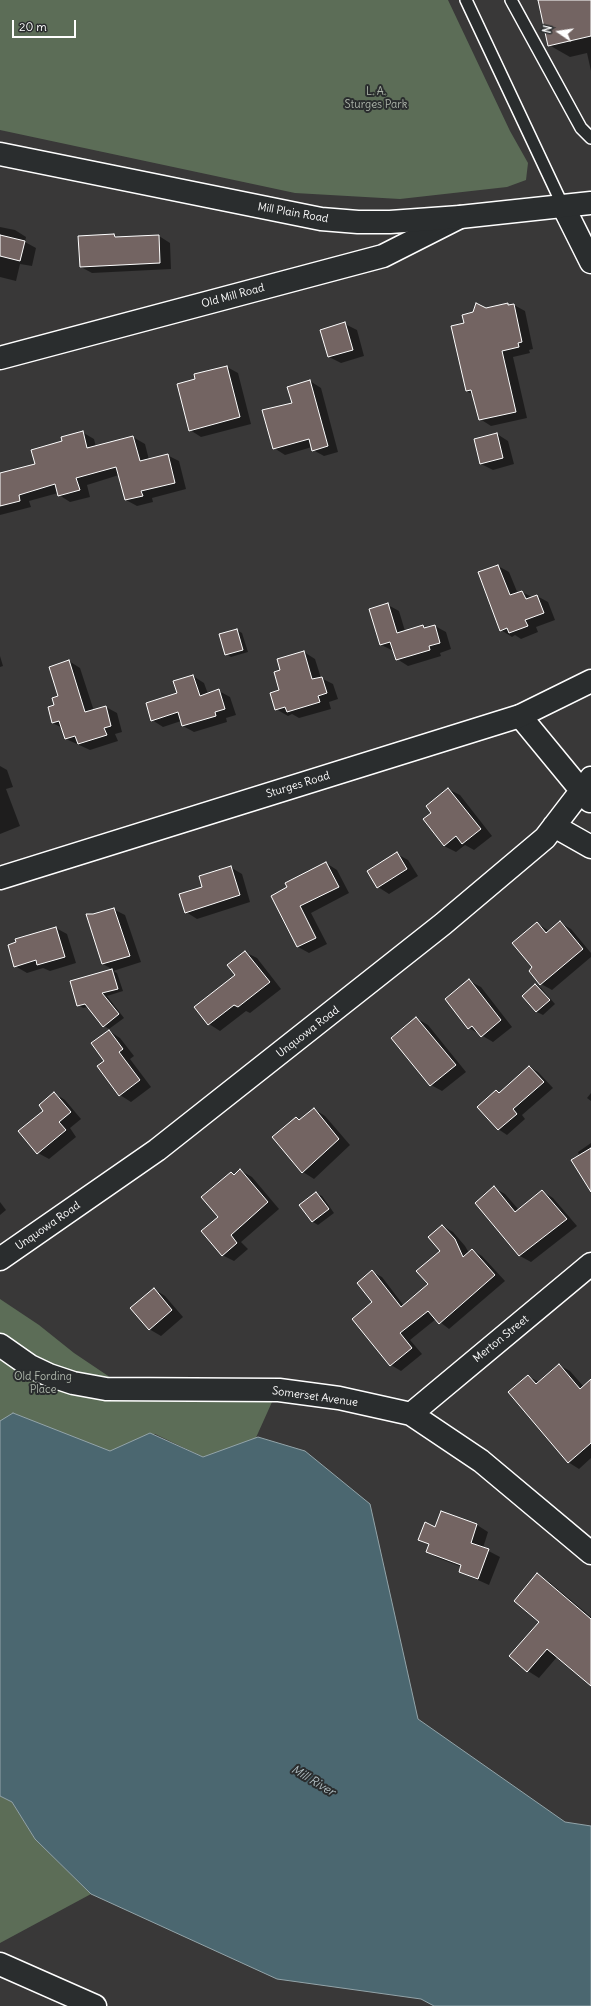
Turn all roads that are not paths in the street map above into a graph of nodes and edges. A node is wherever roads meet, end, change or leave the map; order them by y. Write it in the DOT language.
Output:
graph roads {
  1 [pos="466,0"];
  2 [pos="511,0"];
  3 [pos="591,138"];
  4 [pos="0,154"];
  5 [pos="591,203"];
  6 [pos="563,206"];
  7 [pos="460,217"];
  8 [pos="591,262"];
  9 [pos="0,358"];
  10 [pos="591,681"];
  11 [pos="520,716"];
  12 [pos="588,790"];
  13 [pos="554,826"];
  14 [pos="591,847"];
  15 [pos="0,878"];
  16 [pos="0,1258"];
  17 [pos="591,1264"];
  18 [pos="0,1345"];
  19 [pos="411,1414"];
  20 [pos="591,1553"];
  21 [pos="0,1964"];
  22 [pos="95,2006"];
  1 -- 6 [label="lane"];
  2 -- 3 [label="lane"];
  4 -- 7 [label="street, Mill Plain Road"];
  5 -- 6 [label="street, Mill Plain Road"];
  6 -- 7 [label="street, Mill Plain Road"];
  6 -- 8 [label="street"];
  7 -- 9 [label="street, Old Mill Road"];
  10 -- 11 [label="street, Sturges Road"];
  11 -- 12 [label="street"];
  11 -- 15 [label="street, Sturges Road"];
  12 -- 13 [label="street, Unquowa Road"];
  13 -- 14 [label="street"];
  13 -- 16 [label="street, Unquowa Road"];
  17 -- 19 [label="street, Merton Street"];
  18 -- 19 [label="street, Somerset Avenue"];
  19 -- 20 [label="street, Somerset Avenue"];
  21 -- 22 [label="street"];
}
